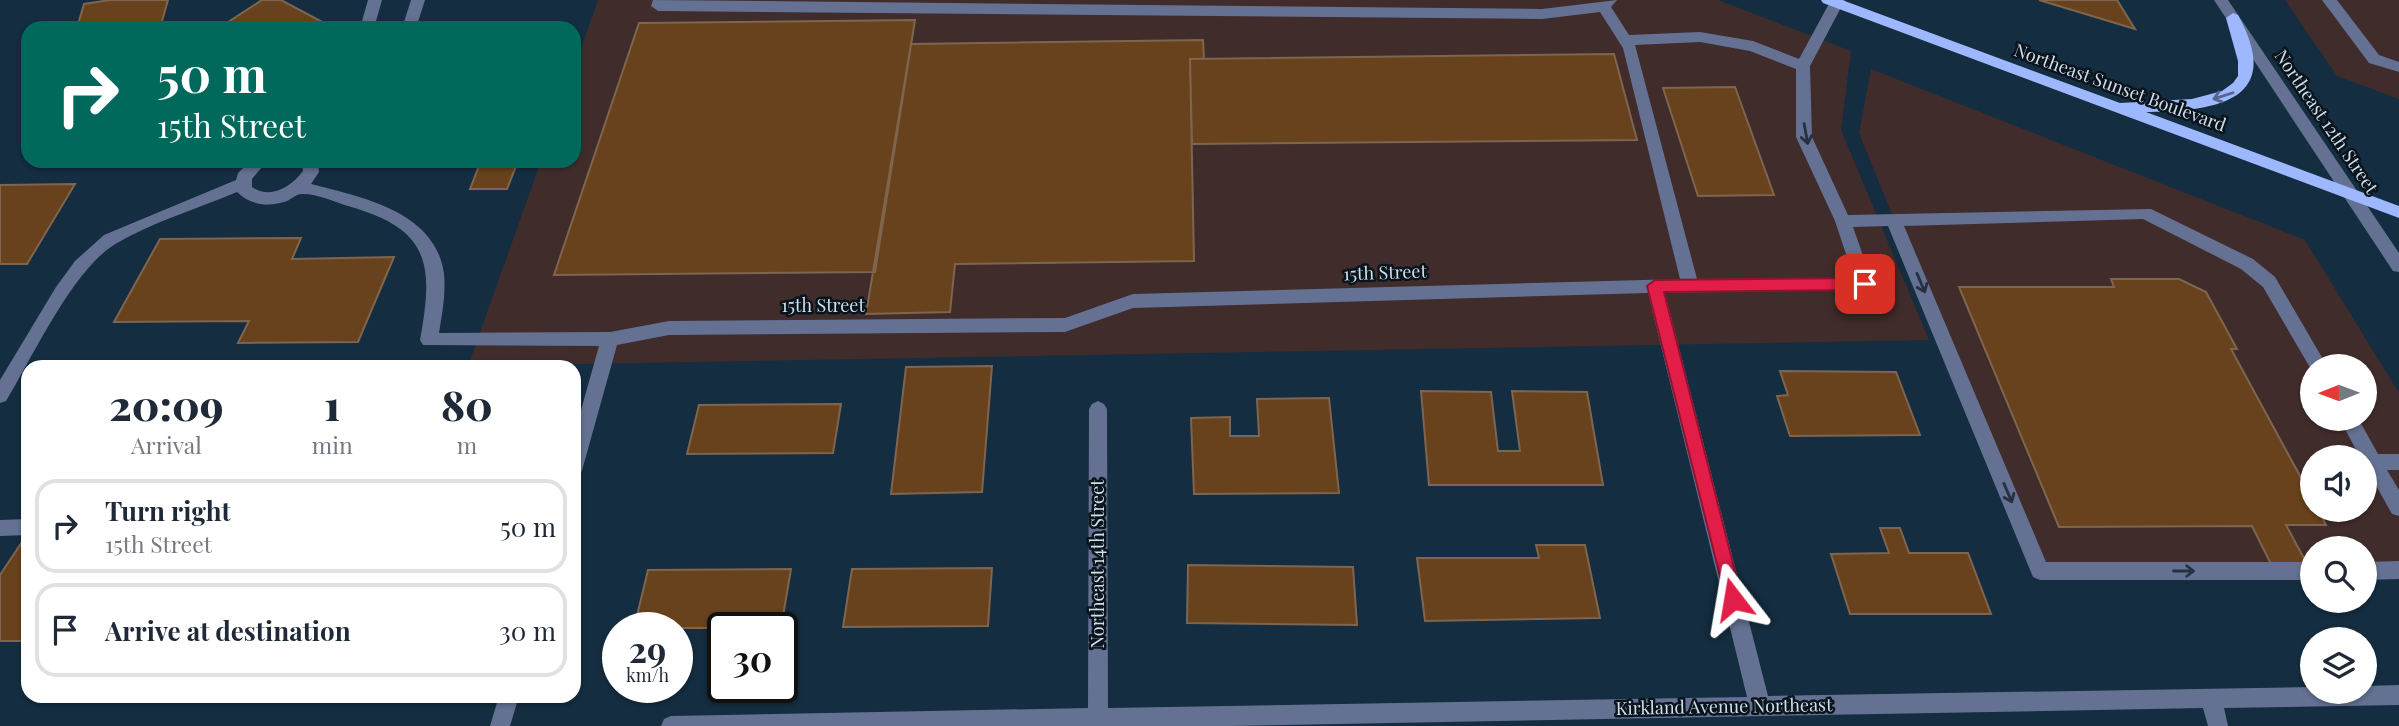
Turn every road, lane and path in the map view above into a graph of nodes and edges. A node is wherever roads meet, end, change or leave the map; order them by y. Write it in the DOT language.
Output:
graph roads {
  1 [pos="375,0"];
  2 [pos="418,0"];
  3 [pos="660,0"];
  4 [pos="1562,0"];
  5 [pos="2221,0"];
  6 [pos="2329,0"];
  7 [pos="1834,1"];
  8 [pos="946,4"];
  9 [pos="1607,4"];
  10 [pos="1023,5"];
  11 [pos="1578,11"];
  12 [pos="2233,18"];
  13 [pos="368,21"];
  14 [pos="411,21"];
  15 [pos="1625,40"];
  16 [pos="1803,66"];
  17 [pos="2399,67"];
  18 [pos="2116,107"];
  19 [pos="253,168"];
  20 [pos="311,168"];
  21 [pos="242,184"];
  22 [pos="298,187"];
  23 [pos="2351,194"];
  24 [pos="2399,212"];
  25 [pos="1894,220"];
  26 [pos="1843,221"];
  27 [pos="2399,266"];
  28 [pos="1655,286"];
  29 [pos="1690,286"];
  30 [pos="610,339"];
  31 [pos="2311,354"];
  32 [pos="21,360"];
  33 [pos="21,361"];
  34 [pos="21,384"];
  35 [pos="4,389"];
  36 [pos="1098,409"];
  37 [pos="581,442"];
  38 [pos="2377,462"];
  39 [pos="2399,462"];
  40 [pos="2377,469"];
  41 [pos="2399,508"];
  42 [pos="21,527"];
  43 [pos="0,528"];
  44 [pos="2399,570"];
  45 [pos="2300,571"];
  46 [pos="2377,571"];
  47 [pos="2399,695"];
  48 [pos="2211,698"];
  49 [pos="507,703"];
  50 [pos="1760,707"];
  51 [pos="1098,718"];
  52 [pos="500,726"];
  53 [pos="671,726"];
  54 [pos="2218,726"];
  1 -- 13 [label="street"];
  2 -- 14 [label="street"];
  3 -- 8 [label="street"];
  4 -- 11 [label="street"];
  5 -- 12 [label="street, Northeast 12th Street"];
  6 -- 17 [label="street"];
  7 -- 16 [label="street, 15th Street"];
  7 -- 18 [label="main road, Northeast Sunset Boulevard"];
  8 -- 10 [label="street"];
  9 -- 11 [label="street"];
  9 -- 15 [label="street"];
  10 -- 11 [label="street"];
  12 -- 18 [label="main road, one-way"];
  12 -- 23 [label="street, Northeast 12th Street"];
  15 -- 16 [label="street"];
  15 -- 29 [label="street"];
  16 -- 26 [label="street, 15th Street, one-way"];
  18 -- 23 [label="main road, Northeast Sunset Boulevard"];
  19 -- 21 [label="street"];
  20 -- 22 [label="street"];
  21 -- 22 [label="street"];
  21 -- 32 [label="street"];
  22 -- 30 [label="street, 15th Street"];
  23 -- 24 [label="main road, Northeast Sunset Boulevard"];
  23 -- 27 [label="street, Northeast 12th Street"];
  25 -- 26 [label="street"];
  25 -- 31 [label="street"];
  25 -- 45 [label="street, one-way"];
  26 -- 29 [label="street, 15th Street"];
  28 -- 29 [label="street, 15th Street"];
  28 -- 30 [label="street, 15th Street"];
  28 -- 50 [label="street"];
  30 -- 37 [label="street"];
  33 -- 35 [label="street"];
  34 -- 35 [label="street"];
  36 -- 51 [label="street, Northeast 14th Street"];
  38 -- 39 [label="street"];
  40 -- 41 [label="street"];
  42 -- 43 [label="street"];
  44 -- 46 [label="street"];
  47 -- 48 [label="street, Kirkland Avenue Northeast"];
  48 -- 50 [label="street, Kirkland Avenue Northeast"];
  48 -- 54 [label="street"];
  49 -- 52 [label="street"];
  50 -- 51 [label="street, Kirkland Avenue Northeast"];
  51 -- 53 [label="street, Kirkland Avenue Northeast"];
}
